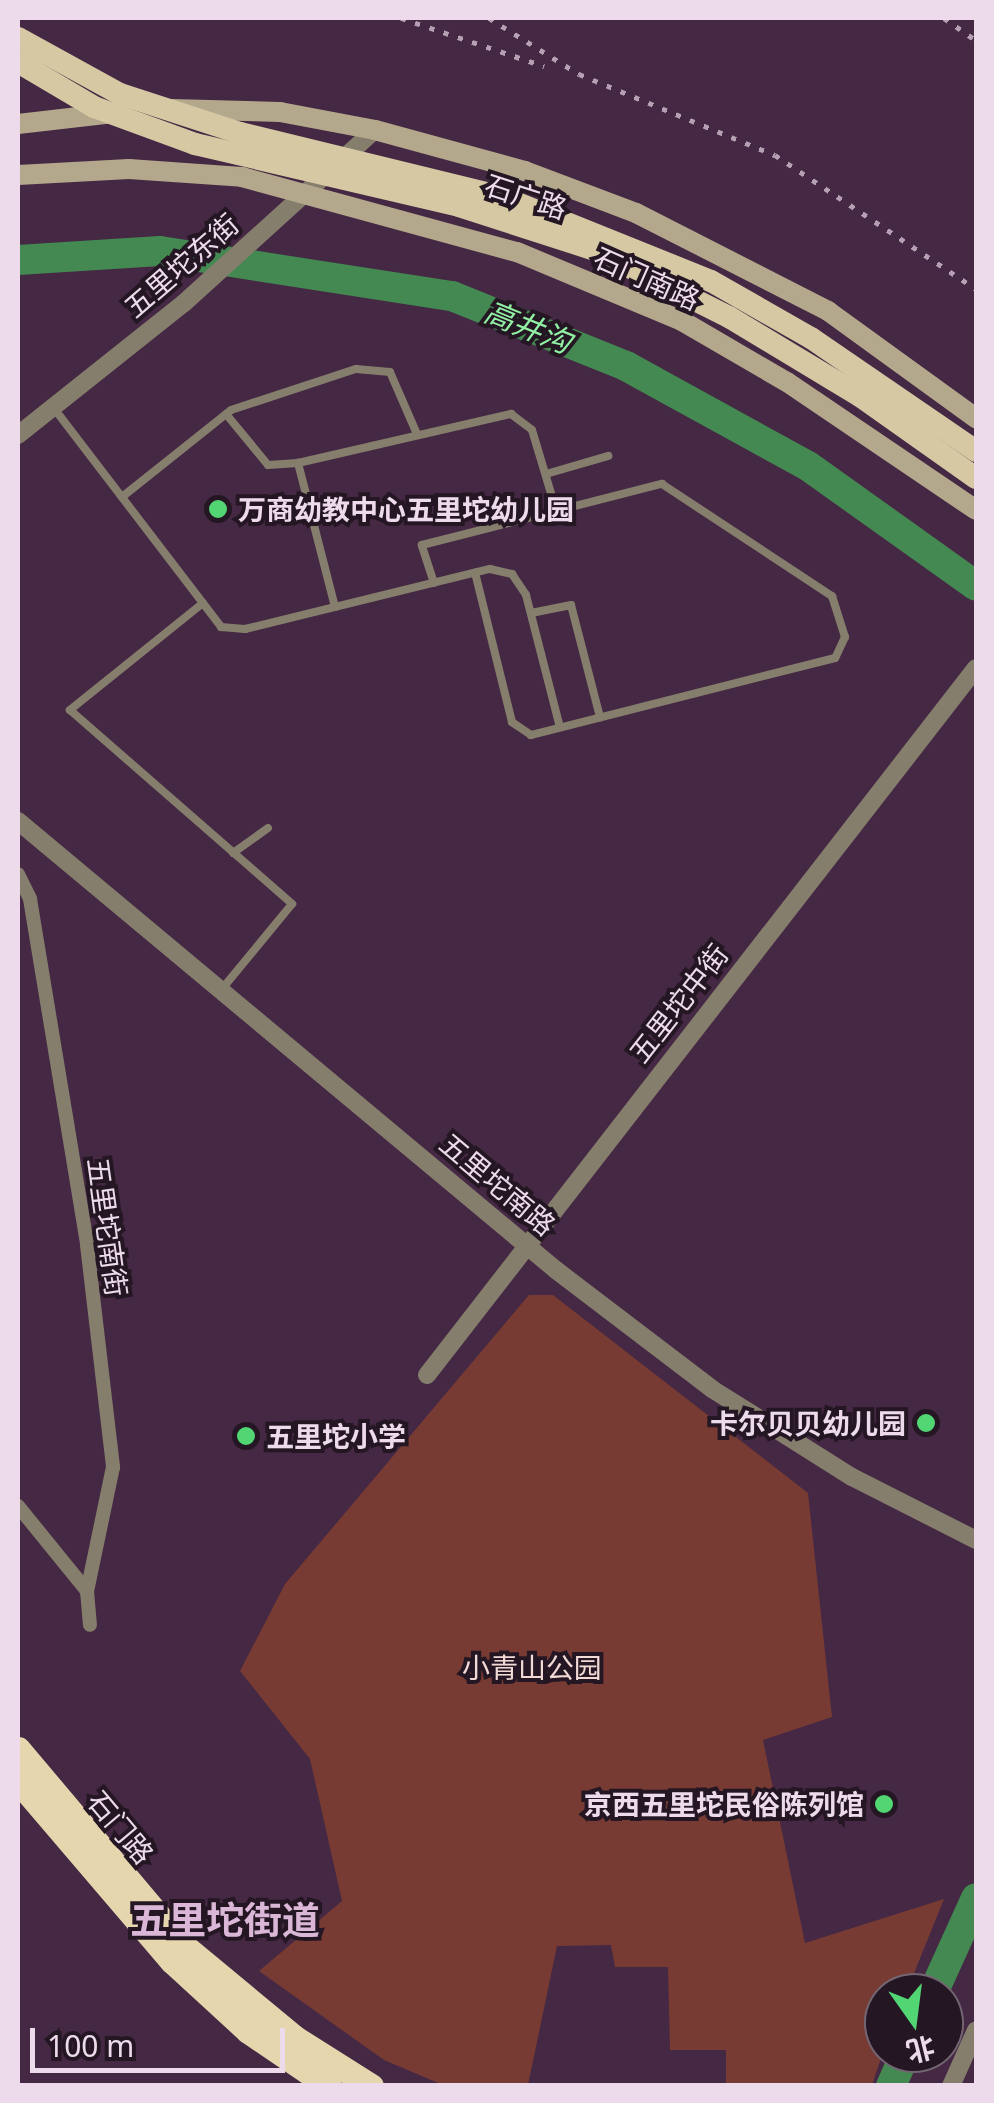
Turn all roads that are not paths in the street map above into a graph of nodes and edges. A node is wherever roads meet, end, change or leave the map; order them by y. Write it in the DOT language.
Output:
graph roads {
  1 [pos="18,38"];
  2 [pos="18,62"];
  3 [pos="18,124"];
  4 [pos="375,130"];
  5 [pos="18,176"];
  6 [pos="305,193"];
  7 [pos="53,408"];
  8 [pos="226,414"];
  9 [pos="976,418"];
  10 [pos="416,434"];
  11 [pos="18,435"];
  12 [pos="976,452"];
  13 [pos="608,456"];
  14 [pos="298,463"];
  15 [pos="546,474"];
  16 [pos="976,478"];
  17 [pos="122,498"];
  18 [pos="556,510"];
  19 [pos="976,510"];
  20 [pos="475,573"];
  21 [pos="434,583"];
  22 [pos="202,603"];
  23 [pos="334,607"];
  24 [pos="530,613"];
  25 [pos="976,668"];
  26 [pos="600,717"];
  27 [pos="560,727"];
  28 [pos="18,821"];
  29 [pos="268,828"];
  30 [pos="233,853"];
  31 [pos="18,874"];
  32 [pos="222,989"];
  33 [pos="524,1242"];
  34 [pos="427,1375"];
  35 [pos="18,1506"];
  36 [pos="976,1540"];
  37 [pos="87,1591"];
  38 [pos="90,1625"];
  39 [pos="18,1750"];
  40 [pos="18,1782"];
  41 [pos="976,2030"];
  42 [pos="329,2086"];
  43 [pos="370,2086"];
  44 [pos="950,2086"];
  1 -- 12 [label="main road, 石广路, bridge"];
  2 -- 16 [label="main road, 石广路, bridge"];
  3 -- 4 [label="main road, 石门南路"];
  4 -- 6 [label="street, 五里坨东街"];
  4 -- 9 [label="main road, 石门南路"];
  5 -- 6 [label="main road, 石门南路"];
  6 -- 7 [label="street, 五里坨东街"];
  6 -- 19 [label="main road, 石门南路"];
  7 -- 11 [label="street, 五里坨东街"];
  7 -- 17 [label="lane"];
  8 -- 10 [label="lane"];
  8 -- 14 [label="lane"];
  8 -- 17 [label="lane"];
  10 -- 14 [label="lane"];
  10 -- 15 [label="lane"];
  13 -- 15 [label="lane"];
  14 -- 23 [label="lane"];
  15 -- 18 [label="lane"];
  17 -- 22 [label="lane"];
  18 -- 21 [label="lane"];
  18 -- 26 [label="lane"];
  20 -- 21 [label="lane"];
  20 -- 24 [label="lane"];
  20 -- 27 [label="lane"];
  21 -- 23 [label="lane"];
  22 -- 23 [label="lane"];
  22 -- 30 [label="lane"];
  24 -- 26 [label="lane"];
  24 -- 27 [label="lane"];
  25 -- 33 [label="street, 五里坨中街"];
  26 -- 27 [label="lane"];
  28 -- 32 [label="street, 五里坨南路"];
  29 -- 30 [label="lane"];
  30 -- 32 [label="lane"];
  31 -- 37 [label="street, 五里坨南街"];
  32 -- 33 [label="street, 五里坨南路"];
  33 -- 34 [label="street, 五里坨中街"];
  33 -- 36 [label="street, 五里坨南路"];
  35 -- 37 [label="street"];
  37 -- 38 [label="street, 五里坨南街"];
  39 -- 43 [label="highway, 石门路"];
  40 -- 42 [label="highway, 石门路"];
  41 -- 44 [label="street"];
}
